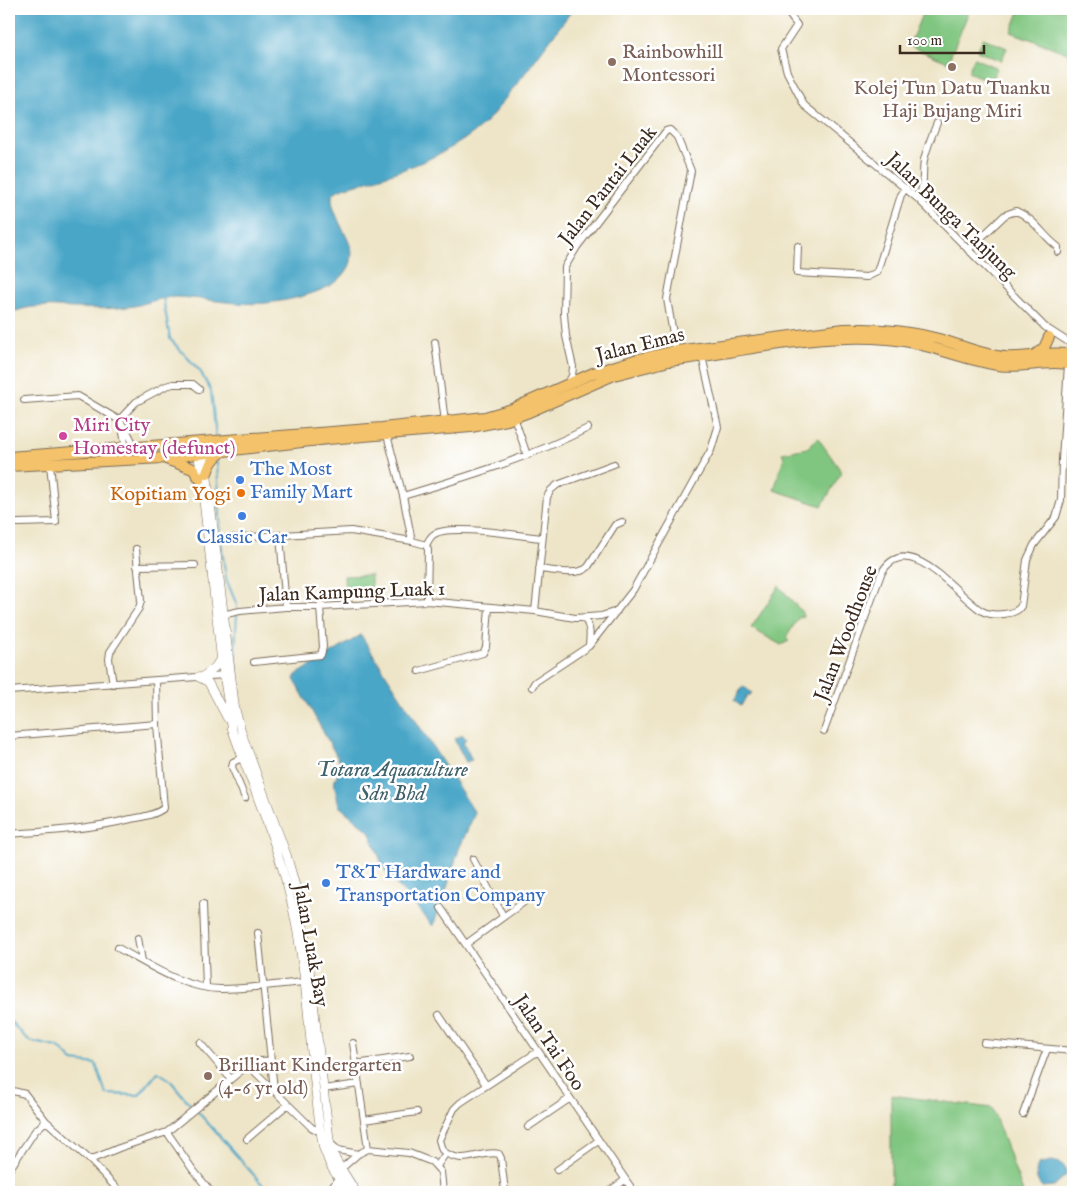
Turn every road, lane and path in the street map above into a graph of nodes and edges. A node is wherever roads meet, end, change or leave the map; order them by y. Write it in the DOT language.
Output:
graph roads {
  1 [pos="785,9"];
  2 [pos="937,123"];
  3 [pos="906,188"];
  4 [pos="918,199"];
  5 [pos="798,246"];
  6 [pos="968,250"];
  7 [pos="1058,252"];
  8 [pos="1047,332"];
  9 [pos="435,342"];
  10 [pos="1073,344"];
  11 [pos="676,351"];
  12 [pos="1052,353"];
  13 [pos="1035,354"];
  14 [pos="702,356"];
  15 [pos="1072,361"];
  16 [pos="573,367"];
  17 [pos="588,376"];
  18 [pos="567,386"];
  19 [pos="199,389"];
  20 [pos="24,400"];
  21 [pos="514,417"];
  22 [pos="119,420"];
  23 [pos="445,422"];
  24 [pos="588,428"];
  25 [pos="387,435"];
  26 [pos="208,441"];
  27 [pos="130,448"];
  28 [pos="213,453"];
  29 [pos="527,455"];
  30 [pos="9,457"];
  31 [pos="163,458"];
  32 [pos="50,464"];
  33 [pos="614,464"];
  34 [pos="9,466"];
  35 [pos="203,476"];
  36 [pos="403,496"];
  37 [pos="18,522"];
  38 [pos="622,522"];
  39 [pos="280,536"];
  40 [pos="542,538"];
  41 [pos="215,539"];
  42 [pos="412,541"];
  43 [pos="426,545"];
  44 [pos="136,549"];
  45 [pos="195,565"];
  46 [pos="137,566"];
  47 [pos="540,569"];
  48 [pos="427,601"];
  49 [pos="286,607"];
  50 [pos="320,607"];
  51 [pos="489,608"];
  52 [pos="617,610"];
  53 [pos="535,611"];
  54 [pos="224,614"];
  55 [pos="584,618"];
  56 [pos="588,646"];
  57 [pos="221,658"];
  58 [pos="254,662"];
  59 [pos="419,671"];
  60 [pos="227,672"];
  61 [pos="200,677"];
  62 [pos="156,680"];
  63 [pos="113,684"];
  64 [pos="532,687"];
  65 [pos="9,691"];
  66 [pos="157,724"];
  67 [pos="232,729"];
  68 [pos="824,731"];
  69 [pos="9,736"];
  70 [pos="242,758"];
  71 [pos="245,798"];
  72 [pos="9,834"];
  73 [pos="473,859"];
  74 [pos="524,902"];
  75 [pos="202,904"];
  76 [pos="441,908"];
  77 [pos="503,916"];
  78 [pos="258,933"];
  79 [pos="138,938"];
  80 [pos="466,944"];
  81 [pos="118,948"];
  82 [pos="142,961"];
  83 [pos="304,982"];
  84 [pos="264,985"];
  85 [pos="206,987"];
  86 [pos="439,1015"];
  87 [pos="200,1043"];
  88 [pos="353,1043"];
  89 [pos="984,1043"];
  90 [pos="1047,1049"];
  91 [pos="1073,1050"];
  92 [pos="537,1052"];
  93 [pos="410,1056"];
  94 [pos="271,1060"];
  95 [pos="356,1064"];
  96 [pos="248,1065"];
  97 [pos="231,1079"];
  98 [pos="359,1084"];
  99 [pos="486,1085"];
  100 [pos="323,1089"];
  101 [pos="9,1090"];
  102 [pos="274,1090"];
  103 [pos="569,1099"];
  104 [pos="287,1105"];
  105 [pos="416,1112"];
  106 [pos="1023,1114"];
  107 [pos="46,1120"];
  108 [pos="364,1120"];
  109 [pos="528,1127"];
  110 [pos="167,1132"];
  111 [pos="320,1132"];
  112 [pos="247,1140"];
  113 [pos="598,1141"];
  114 [pos="330,1143"];
  115 [pos="368,1149"];
  116 [pos="446,1153"];
  117 [pos="358,1154"];
  118 [pos="90,1160"];
  119 [pos="437,1166"];
  120 [pos="341,1169"];
  121 [pos="9,1170"];
  122 [pos="557,1170"];
  123 [pos="338,1180"];
  124 [pos="625,1180"];
  125 [pos="350,1183"];
  126 [pos="329,1191"];
  127 [pos="120,1192"];
  128 [pos="211,1192"];
  129 [pos="346,1192"];
  130 [pos="356,1192"];
  131 [pos="444,1192"];
  132 [pos="505,1192"];
  133 [pos="608,1192"];
  134 [pos="634,1192"];
  1 -- 3 [label="street, Jalan Bunga Tanjung"];
  2 -- 4 [label="street"];
  3 -- 4 [label="street, Jalan Bunga Tanjung"];
  3 -- 5 [label="street"];
  4 -- 6 [label="street, Jalan Bunga Tanjung"];
  6 -- 7 [label="street"];
  6 -- 8 [label="street, Jalan Bunga Tanjung"];
  8 -- 10 [label="street, Jalan Bunga Tanjung"];
  8 -- 12 [label="street"];
  8 -- 13 [label="main road"];
  9 -- 23 [label="street"];
  11 -- 13 [label="main road, Jalan Emas"];
  11 -- 16 [label="street, Jalan Pantai Luak"];
  11 -- 17 [label="main road, Jalan Emas"];
  12 -- 13 [label="main road, Jalan Emas"];
  12 -- 15 [label="main road"];
  14 -- 15 [label="main road, Jalan Emas"];
  14 -- 21 [label="main road, Jalan Emas"];
  14 -- 52 [label="street"];
  15 -- 68 [label="street, Jalan Woodhouse"];
  16 -- 17 [label="street"];
  16 -- 18 [label="street"];
  17 -- 18 [label="main road, Jalan Emas"];
  18 -- 23 [label="main road, Jalan Emas"];
  19 -- 22 [label="street"];
  20 -- 22 [label="street"];
  21 -- 25 [label="main road, Jalan Emas"];
  21 -- 29 [label="street"];
  22 -- 27 [label="street"];
  23 -- 26 [label="main road, Jalan Emas"];
  24 -- 29 [label="street"];
  25 -- 28 [label="main road, Jalan Emas"];
  25 -- 36 [label="street"];
  26 -- 27 [label="main road, Jalan Emas"];
  26 -- 28 [label="street, Jalan Luak Bay"];
  27 -- 30 [label="main road, Jalan Emas"];
  28 -- 31 [label="main road, Jalan Emas"];
  28 -- 35 [label="main road"];
  28 -- 35 [label="street, Jalan Luak Bay"];
  29 -- 36 [label="street"];
  31 -- 32 [label="main road, Jalan Emas"];
  31 -- 35 [label="main road"];
  32 -- 34 [label="main road, Jalan Emas"];
  32 -- 37 [label="street"];
  33 -- 40 [label="street"];
  35 -- 41 [label="street, Jalan Luak Bay"];
  35 -- 54 [label="street, Jalan Luak Bay"];
  36 -- 42 [label="street"];
  38 -- 47 [label="street"];
  39 -- 41 [label="street"];
  39 -- 42 [label="street"];
  39 -- 49 [label="street"];
  40 -- 43 [label="street"];
  40 -- 47 [label="street"];
  41 -- 54 [label="street, Jalan Luak Bay"];
  42 -- 43 [label="street"];
  43 -- 48 [label="street"];
  44 -- 46 [label="street"];
  45 -- 46 [label="street"];
  46 -- 63 [label="street"];
  47 -- 53 [label="street"];
  48 -- 50 [label="street, Jalan Kampung Luak 1"];
  48 -- 51 [label="street, Jalan Kampung Luak 1"];
  49 -- 50 [label="street, Jalan Kampung Luak 1"];
  49 -- 54 [label="street, Jalan Kampung Luak 1"];
  50 -- 58 [label="street"];
  51 -- 53 [label="street, Jalan Kampung Luak 1"];
  51 -- 59 [label="street"];
  52 -- 55 [label="street, Jalan Kampung Luak 1"];
  52 -- 56 [label="street"];
  53 -- 55 [label="street, Jalan Kampung Luak 1"];
  54 -- 57 [label="street, Jalan Luak Bay"];
  54 -- 60 [label="street, Jalan Luak Bay"];
  55 -- 56 [label="street"];
  56 -- 64 [label="street"];
  57 -- 60 [label="street, Jalan Luak Bay"];
  57 -- 61 [label="street"];
  60 -- 61 [label="street"];
  60 -- 67 [label="street, Jalan Luak Bay"];
  60 -- 100 [label="street, Jalan Luak Bay"];
  61 -- 62 [label="street"];
  61 -- 67 [label="street"];
  62 -- 63 [label="street"];
  62 -- 66 [label="street"];
  63 -- 65 [label="street"];
  66 -- 69 [label="street"];
  66 -- 72 [label="street"];
  67 -- 70 [label="street, Jalan Luak Bay"];
  70 -- 71 [label="street"];
  70 -- 83 [label="street, Jalan Luak Bay"];
  73 -- 77 [label="street"];
  74 -- 77 [label="street"];
  75 -- 85 [label="street"];
  76 -- 80 [label="street, Jalan Tai Foo"];
  77 -- 80 [label="street"];
  78 -- 84 [label="street"];
  79 -- 82 [label="street"];
  80 -- 92 [label="street, Jalan Tai Foo"];
  81 -- 82 [label="street"];
  82 -- 85 [label="street"];
  83 -- 84 [label="street"];
  83 -- 111 [label="street, Jalan Luak Bay"];
  84 -- 85 [label="street"];
  84 -- 94 [label="street"];
  86 -- 99 [label="street"];
  87 -- 97 [label="street"];
  88 -- 95 [label="street"];
  89 -- 90 [label="street"];
  90 -- 91 [label="street"];
  90 -- 106 [label="street"];
  92 -- 99 [label="street"];
  92 -- 103 [label="street, Jalan Tai Foo"];
  93 -- 95 [label="street"];
  94 -- 96 [label="street"];
  94 -- 102 [label="street"];
  95 -- 98 [label="street"];
  96 -- 97 [label="street"];
  96 -- 102 [label="street"];
  97 -- 110 [label="street"];
  98 -- 100 [label="street"];
  98 -- 108 [label="street"];
  99 -- 116 [label="street"];
  100 -- 114 [label="street, Jalan Luak Bay"];
  101 -- 107 [label="street"];
  102 -- 104 [label="street"];
  103 -- 109 [label="street"];
  103 -- 113 [label="street, Jalan Tai Foo"];
  104 -- 111 [label="street"];
  104 -- 112 [label="street"];
  105 -- 108 [label="street"];
  107 -- 118 [label="street"];
  107 -- 121 [label="street"];
  108 -- 115 [label="street"];
  110 -- 118 [label="street"];
  110 -- 128 [label="street"];
  111 -- 123 [label="street, Jalan Luak Bay"];
  113 -- 122 [label="street"];
  113 -- 124 [label="street, Jalan Tai Foo"];
  114 -- 117 [label="street"];
  114 -- 120 [label="street, Jalan Luak Bay"];
  115 -- 117 [label="street"];
  115 -- 119 [label="street"];
  116 -- 119 [label="street"];
  116 -- 132 [label="street"];
  117 -- 120 [label="street"];
  118 -- 127 [label="street"];
  119 -- 131 [label="street"];
  120 -- 123 [label="street"];
  120 -- 125 [label="street, Jalan Luak Bay"];
  123 -- 125 [label="street"];
  123 -- 126 [label="street"];
  123 -- 129 [label="street, Jalan Luak Bay"];
  124 -- 133 [label="street"];
  124 -- 134 [label="street, Jalan Tai Foo"];
  125 -- 130 [label="street, Jalan Luak Bay"];
  126 -- 129 [label="street"];
}
